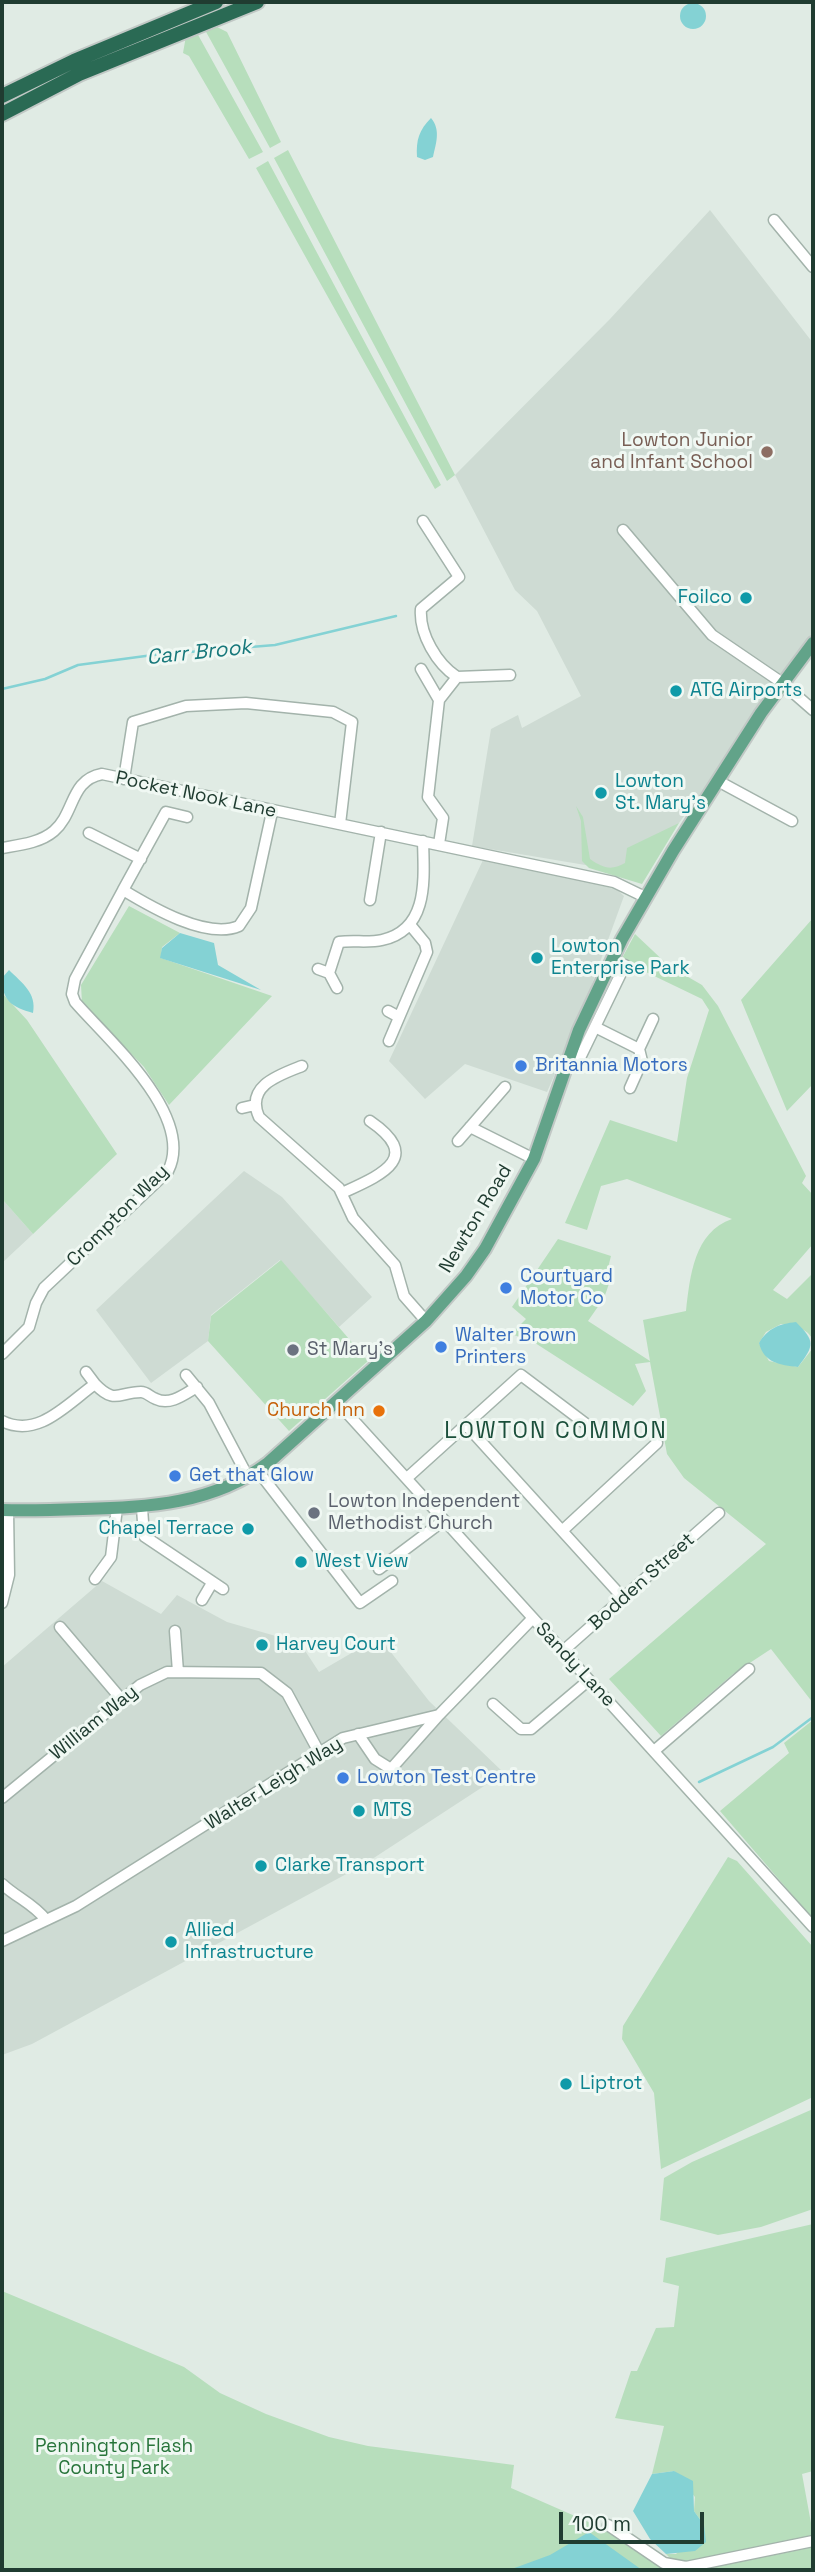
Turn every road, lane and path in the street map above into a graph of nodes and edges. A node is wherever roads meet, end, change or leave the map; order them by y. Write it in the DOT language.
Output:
graph roads {
  1 [pos="216,2"];
  2 [pos="257,2"];
  3 [pos="195,17"];
  4 [pos="2,96"];
  5 [pos="2,114"];
  6 [pos="774,220"];
  7 [pos="813,267"];
  8 [pos="423,521"];
  9 [pos="623,530"];
  10 [pos="459,577"];
  11 [pos="466,588"];
  12 [pos="813,643"];
  13 [pos="421,669"];
  14 [pos="510,675"];
  15 [pos="457,677"];
  16 [pos="782,682"];
  17 [pos="439,700"];
  18 [pos="813,710"];
  19 [pos="124,779"];
  20 [pos="718,781"];
  21 [pos="272,812"];
  22 [pos="187,817"];
  23 [pos="792,821"];
  24 [pos="340,824"];
  25 [pos="381,832"];
  26 [pos="89,833"];
  27 [pos="423,841"];
  28 [pos="439,844"];
  29 [pos="2,848"];
  30 [pos="141,859"];
  31 [pos="123,890"];
  32 [pos="645,897"];
  33 [pos="370,900"];
  34 [pos="411,926"];
  35 [pos="625,965"];
  36 [pos="318,970"];
  37 [pos="329,974"];
  38 [pos="337,988"];
  39 [pos="388,1012"];
  40 [pos="399,1017"];
  41 [pos="653,1018"];
  42 [pos="595,1027"];
  43 [pos="389,1041"];
  44 [pos="639,1049"];
  45 [pos="566,1063"];
  46 [pos="302,1066"];
  47 [pos="505,1087"];
  48 [pos="630,1088"];
  49 [pos="255,1105"];
  50 [pos="242,1108"];
  51 [pos="369,1121"];
  52 [pos="470,1127"];
  53 [pos="458,1141"];
  54 [pos="534,1159"];
  55 [pos="342,1193"];
  56 [pos="426,1321"];
  57 [pos="2,1354"];
  58 [pos="86,1372"];
  59 [pos="186,1375"];
  60 [pos="95,1384"];
  61 [pos="197,1387"];
  62 [pos="337,1402"];
  63 [pos="2,1421"];
  64 [pos="466,1425"];
  65 [pos="594,1430"];
  66 [pos="657,1443"];
  67 [pos="253,1474"];
  68 [pos="407,1478"];
  69 [pos="117,1508"];
  70 [pos="142,1508"];
  71 [pos="5,1510"];
  72 [pos="719,1513"];
  73 [pos="443,1521"];
  74 [pos="563,1530"];
  75 [pos="379,1569"];
  76 [pos="95,1579"];
  77 [pos="392,1581"];
  78 [pos="212,1583"];
  79 [pos="223,1589"];
  80 [pos="624,1599"];
  81 [pos="202,1600"];
  82 [pos="2,1603"];
  83 [pos="532,1619"];
  84 [pos="60,1627"];
  85 [pos="175,1631"];
  86 [pos="564,1651"];
  87 [pos="750,1669"];
  88 [pos="178,1672"];
  89 [pos="589,1680"];
  90 [pos="122,1700"];
  91 [pos="493,1704"];
  92 [pos="439,1715"];
  93 [pos="358,1734"];
  94 [pos="654,1751"];
  95 [pos="320,1754"];
  96 [pos="2,1798"];
  97 [pos="2,1884"];
  98 [pos="46,1920"];
  99 [pos="813,1927"];
  100 [pos="2,1941"];
  101 [pos="608,2525"];
  102 [pos="813,2541"];
  1 -- 3 [label="highway"];
  2 -- 3 [label="highway"];
  3 -- 4 [label="highway"];
  3 -- 5 [label="highway"];
  6 -- 7 [label="street"];
  8 -- 10 [label="street"];
  9 -- 16 [label="street"];
  10 -- 11 [label="street"];
  10 -- 15 [label="street"];
  12 -- 16 [label="main road, Newton Road"];
  13 -- 17 [label="street"];
  14 -- 15 [label="street"];
  15 -- 17 [label="street"];
  16 -- 18 [label="street"];
  16 -- 20 [label="main road, Newton Road"];
  17 -- 28 [label="street"];
  19 -- 21 [label="street, Pocket Nook Lane"];
  19 -- 24 [label="street"];
  19 -- 29 [label="street, Pocket Nook Lane"];
  20 -- 23 [label="street"];
  20 -- 32 [label="main road, Newton Road"];
  21 -- 24 [label="street, Pocket Nook Lane"];
  21 -- 31 [label="street"];
  22 -- 30 [label="street, Crompton Way"];
  24 -- 25 [label="street, Pocket Nook Lane"];
  25 -- 27 [label="street, Pocket Nook Lane"];
  25 -- 33 [label="street"];
  26 -- 30 [label="street"];
  27 -- 28 [label="street, Pocket Nook Lane"];
  27 -- 34 [label="street"];
  28 -- 32 [label="street, Pocket Nook Lane"];
  30 -- 31 [label="street, Crompton Way"];
  31 -- 57 [label="street, Crompton Way"];
  32 -- 45 [label="main road, Newton Road"];
  34 -- 37 [label="street"];
  34 -- 40 [label="street"];
  35 -- 42 [label="street, Newton Road"];
  36 -- 37 [label="street"];
  37 -- 38 [label="street"];
  39 -- 40 [label="street"];
  40 -- 43 [label="street"];
  41 -- 44 [label="street"];
  42 -- 44 [label="street"];
  42 -- 45 [label="street, Newton Road"];
  44 -- 48 [label="street"];
  45 -- 54 [label="main road, Newton Road"];
  46 -- 49 [label="street"];
  47 -- 52 [label="street"];
  49 -- 50 [label="street"];
  49 -- 55 [label="street"];
  51 -- 55 [label="street"];
  52 -- 53 [label="street"];
  52 -- 54 [label="street"];
  54 -- 56 [label="main road, Newton Road"];
  55 -- 56 [label="street"];
  56 -- 62 [label="main road, Newton Road"];
  58 -- 60 [label="street"];
  59 -- 61 [label="street"];
  60 -- 61 [label="street"];
  60 -- 63 [label="street"];
  61 -- 67 [label="street"];
  62 -- 67 [label="main road, Newton Road"];
  62 -- 68 [label="street, Sandy Lane"];
  64 -- 65 [label="street"];
  64 -- 68 [label="street"];
  64 -- 74 [label="street"];
  66 -- 74 [label="street"];
  67 -- 70 [label="main road, Newton Road"];
  67 -- 77 [label="street"];
  68 -- 73 [label="street, Sandy Lane"];
  69 -- 70 [label="main road, Newton Road"];
  69 -- 71 [label="main road, Newton Road"];
  69 -- 76 [label="street"];
  70 -- 78 [label="street"];
  71 -- 82 [label="street"];
  72 -- 80 [label="street, Bodden Street"];
  73 -- 75 [label="street"];
  73 -- 83 [label="street, Sandy Lane"];
  74 -- 80 [label="street"];
  78 -- 79 [label="street"];
  78 -- 81 [label="street"];
  80 -- 86 [label="street, Bodden Street"];
  83 -- 86 [label="street, Sandy Lane"];
  83 -- 92 [label="street"];
  84 -- 90 [label="street"];
  85 -- 88 [label="street"];
  86 -- 89 [label="street, Sandy Lane"];
  87 -- 94 [label="street"];
  88 -- 90 [label="street, William Way"];
  88 -- 95 [label="street, William Way"];
  89 -- 91 [label="street"];
  89 -- 94 [label="street, Sandy Lane"];
  90 -- 96 [label="street, William Way"];
  92 -- 93 [label="street, Walter Leigh Way"];
  92 -- 93 [label="street"];
  93 -- 95 [label="street, Walter Leigh Way"];
  94 -- 99 [label="street, Sandy Lane"];
  95 -- 98 [label="street, Walter Leigh Way"];
  97 -- 98 [label="street"];
  98 -- 100 [label="street, Walter Leigh Way"];
  101 -- 102 [label="street"];
}
